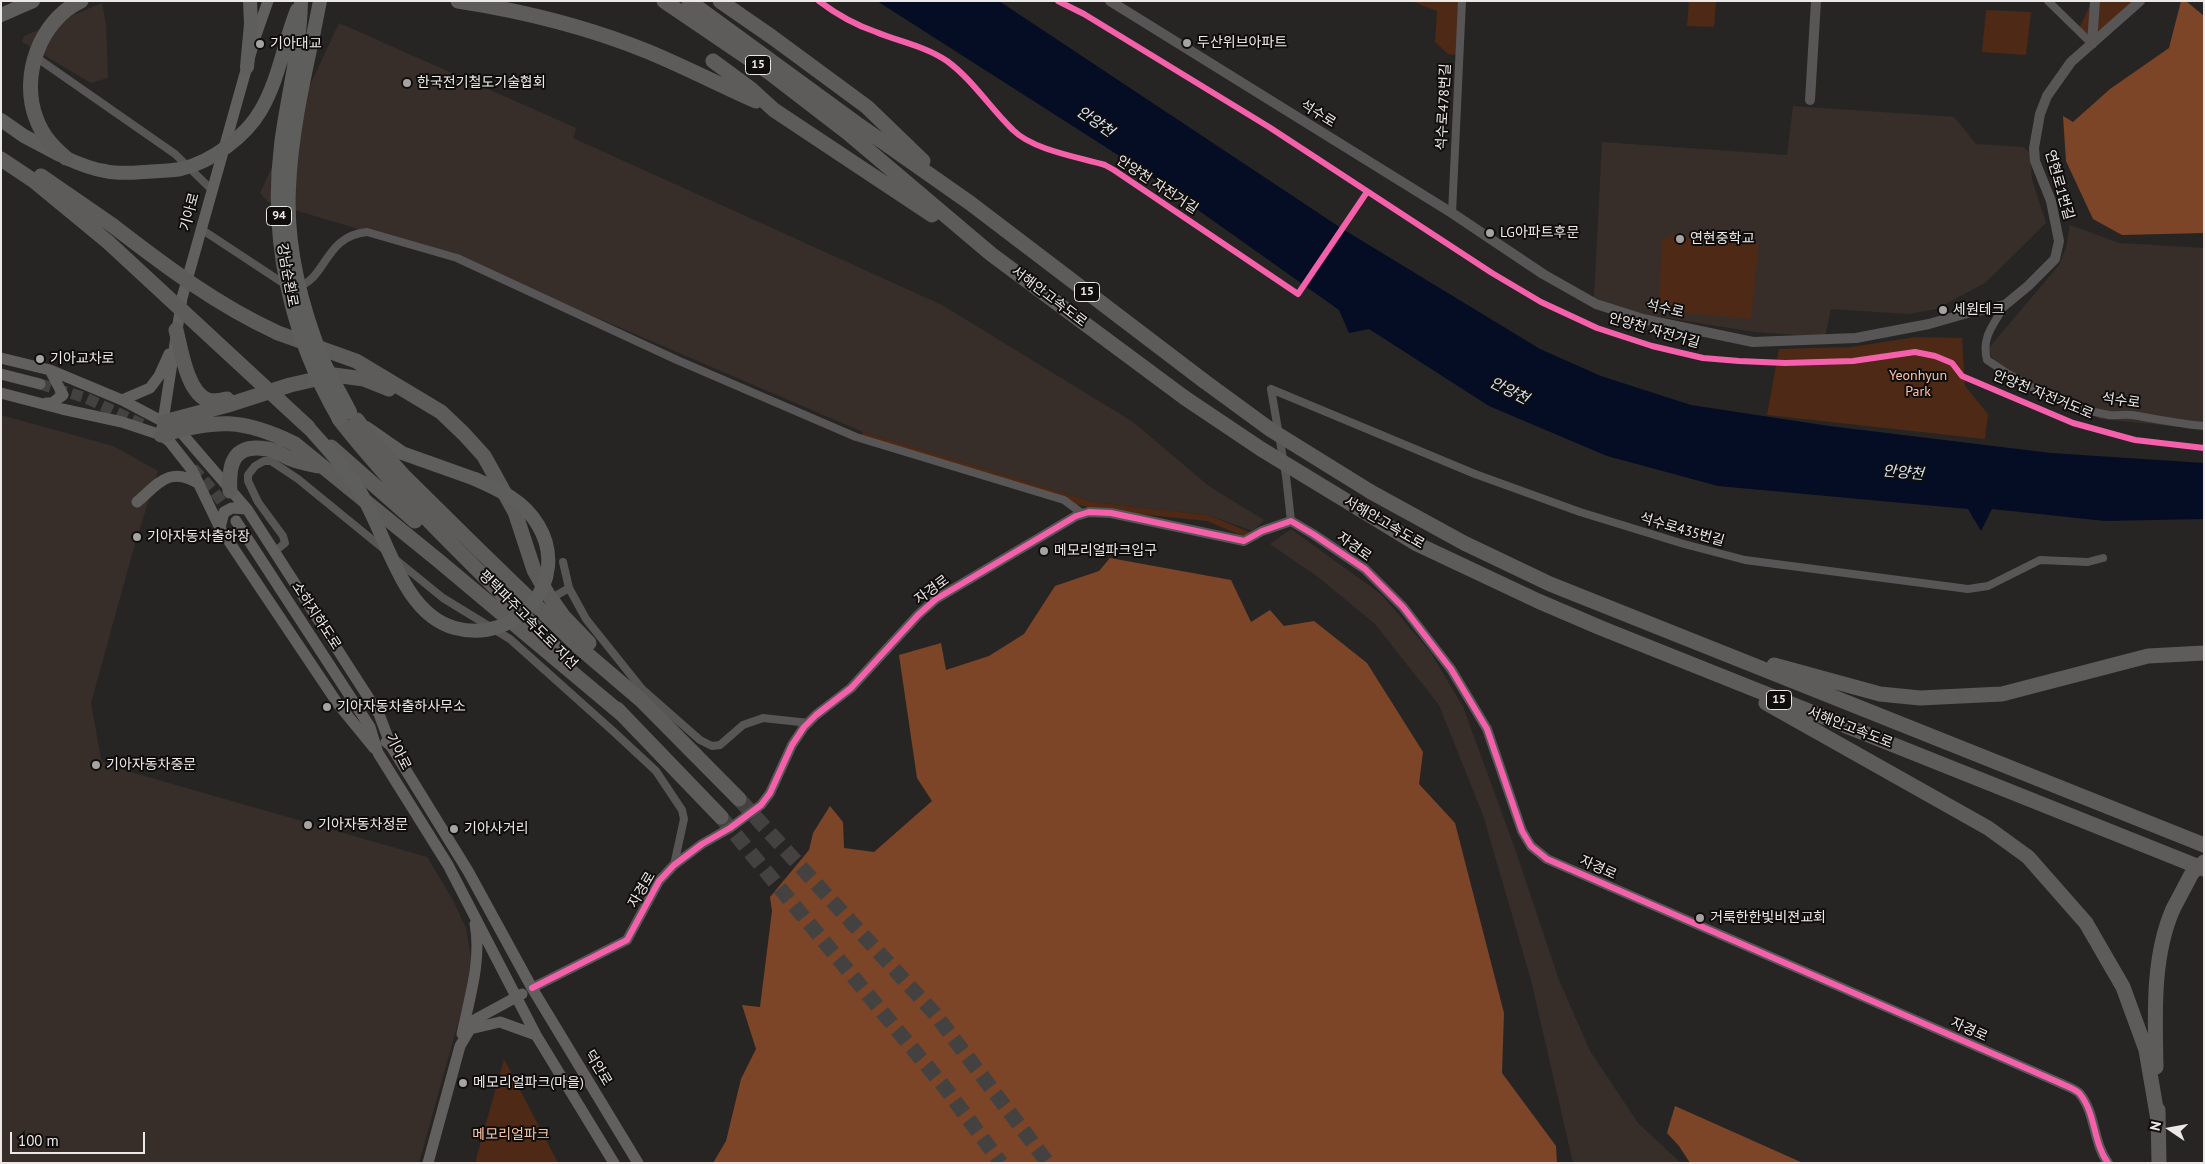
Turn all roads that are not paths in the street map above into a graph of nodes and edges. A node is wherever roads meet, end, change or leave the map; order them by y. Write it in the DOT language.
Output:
graph roads {
  1 [pos="33,1"];
  2 [pos="81,1"];
  3 [pos="250,1"];
  4 [pos="268,1"];
  5 [pos="320,1"];
  6 [pos="458,1"];
  7 [pos="664,1"];
  8 [pos="689,1"];
  9 [pos="720,1"];
  10 [pos="1110,1"];
  11 [pos="1462,1"];
  12 [pos="1816,1"];
  13 [pos="2048,1"];
  14 [pos="2095,1"];
  15 [pos="2140,1"];
  16 [pos="301,2"];
  17 [pos="1,15"];
  18 [pos="2092,44"];
  19 [pos="40,60"];
  20 [pos="713,61"];
  21 [pos="247,67"];
  22 [pos="1810,100"];
  23 [pos="774,110"];
  24 [pos="1,120"];
  25 [pos="852,128"];
  26 [pos="1,147"];
  27 [pos="66,158"];
  28 [pos="1,159"];
  29 [pos="212,190"];
  30 [pos="970,203"];
  31 [pos="1452,213"];
  32 [pos="201,229"];
  33 [pos="991,254"];
  34 [pos="2005,306"];
  35 [pos="176,330"];
  36 [pos="173,348"];
  37 [pos="1,358"];
  38 [pos="50,370"];
  39 [pos="1,374"];
  40 [pos="40,384"];
  41 [pos="1,393"];
  42 [pos="258,394"];
  43 [pos="122,400"];
  44 [pos="36,402"];
  45 [pos="441,412"];
  46 [pos="349,417"];
  47 [pos="2204,426"];
  48 [pos="308,427"];
  49 [pos="162,428"];
  50 [pos="179,430"];
  51 [pos="321,467"];
  52 [pos="199,484"];
  53 [pos="230,491"];
  54 [pos="137,502"];
  55 [pos="247,509"];
  56 [pos="1083,514"];
  57 [pos="236,521"];
  58 [pos="1291,521"];
  59 [pos="220,528"];
  60 [pos="274,552"];
  61 [pos="2103,558"];
  62 [pos="470,562"];
  63 [pos="564,562"];
  64 [pos="569,588"];
  65 [pos="557,595"];
  66 [pos="517,634"];
  67 [pos="510,639"];
  68 [pos="1720,652"];
  69 [pos="2204,653"];
  70 [pos="1717,675"];
  71 [pos="640,700"];
  72 [pos="624,716"];
  73 [pos="808,723"];
  74 [pos="370,727"];
  75 [pos="391,746"];
  76 [pos="378,753"];
  77 [pos="739,798"];
  78 [pos="722,817"];
  79 [pos="2204,845"];
  80 [pos="2204,862"];
  81 [pos="674,865"];
  82 [pos="2204,869"];
  83 [pos="472,910"];
  84 [pos="532,988"];
  85 [pos="517,997"];
  86 [pos="470,1029"];
  87 [pos="536,1035"];
  88 [pos="460,1046"];
  89 [pos="2158,1120"];
  90 [pos="428,1163"];
  91 [pos="614,1163"];
  92 [pos="638,1163"];
  93 [pos="2108,1163"];
  94 [pos="2160,1163"];
  1 -- 17 [label="highway"];
  2 -- 27 [label="highway, bridge"];
  3 -- 21 [label="highway"];
  4 -- 21 [label="main road, 기아로"];
  5 -- 46 [label="highway, 강남순환로 / 94, bridge"];
  6 -- 23 [label="highway"];
  7 -- 25 [label="highway, 서해안고속도로 / 15"];
  8 -- 25 [label="highway, 서해안고속도로 / 15"];
  9 -- 30 [label="highway"];
  10 -- 31 [label="street, 석수로"];
  11 -- 31 [label="street, 석수로478번길"];
  12 -- 22 [label="street"];
  13 -- 18 [label="street"];
  14 -- 18 [label="street"];
  15 -- 18 [label="street, 연현로1번길"];
  16 -- 27 [label="highway, bridge"];
  16 -- 46 [label="highway, 강남순환로 / 94, bridge"];
  18 -- 34 [label="street, 연현로1번길"];
  19 -- 29 [label="street"];
  20 -- 23 [label="highway"];
  21 -- 29 [label="main road, 기아로"];
  23 -- 33 [label="highway"];
  24 -- 27 [label="highway, bridge"];
  25 -- 30 [label="highway, 서해안고속도로 / 15"];
  25 -- 33 [label="highway, 서해안고속도로 / 15"];
  26 -- 45 [label="highway, bridge"];
  28 -- 48 [label="highway, bridge"];
  29 -- 32 [label="main road, 기아로"];
  30 -- 68 [label="highway, 서해안고속도로 / 15, bridge"];
  31 -- 34 [label="street, 석수로"];
  32 -- 35 [label="main road, 기아로"];
  32 -- 56 [label="street"];
  33 -- 70 [label="highway, 서해안고속도로 / 15, bridge"];
  34 -- 47 [label="street, 석수로"];
  35 -- 36 [label="main road, 기아로"];
  35 -- 42 [label="highway"];
  36 -- 43 [label="main road"];
  36 -- 49 [label="main road, 기아로"];
  37 -- 38 [label="main road"];
  38 -- 43 [label="main road"];
  38 -- 44 [label="main road"];
  39 -- 40 [label="main road"];
  41 -- 44 [label="main road"];
  42 -- 45 [label="highway"];
  42 -- 49 [label="highway"];
  43 -- 49 [label="main road"];
  44 -- 49 [label="main road"];
  45 -- 71 [label="highway"];
  46 -- 48 [label="highway, bridge"];
  46 -- 62 [label="highway, 평택파주고속도로 지선"];
  46 -- 71 [label="highway, 평택파주고속도로 지선"];
  48 -- 62 [label="highway, bridge"];
  49 -- 50 [label="highway"];
  49 -- 52 [label="main road"];
  50 -- 51 [label="highway"];
  50 -- 53 [label="main road"];
  51 -- 53 [label="highway"];
  51 -- 72 [label="highway"];
  52 -- 54 [label="main road"];
  52 -- 59 [label="main road"];
  53 -- 55 [label="main road"];
  55 -- 59 [label="main road"];
  55 -- 60 [label="main road"];
  56 -- 58 [label="street, 자경로"];
  56 -- 73 [label="street, 자경로"];
  57 -- 74 [label="main road, 소하지하도로"];
  58 -- 61 [label="street, 석수로435번길"];
  58 -- 93 [label="street, 자경로"];
  59 -- 76 [label="main road"];
  60 -- 67 [label="street"];
  60 -- 75 [label="main road"];
  62 -- 72 [label="highway, 평택파주고속도로 지선"];
  63 -- 64 [label="street"];
  64 -- 65 [label="street"];
  64 -- 73 [label="street"];
  66 -- 67 [label="street"];
  67 -- 81 [label="street"];
  68 -- 69 [label="highway"];
  68 -- 79 [label="highway, 서해안고속도로 / 15"];
  70 -- 82 [label="highway, 서해안고속도로 / 15"];
  70 -- 89 [label="highway"];
  71 -- 77 [label="highway, 평택파주고속도로 지선"];
  72 -- 78 [label="highway, 평택파주고속도로 지선"];
  73 -- 81 [label="street, 자경로"];
  74 -- 75 [label="main road, 기아로"];
  74 -- 76 [label="main road, 기아로"];
  75 -- 84 [label="main road, 기아로"];
  76 -- 83 [label="main road, 기아로"];
  80 -- 89 [label="highway, bridge"];
  81 -- 84 [label="street, 자경로"];
  83 -- 85 [label="main road, 기아로"];
  83 -- 88 [label="main road"];
  84 -- 85 [label="main road"];
  84 -- 92 [label="main road, 덕안로"];
  85 -- 86 [label="main road"];
  85 -- 87 [label="main road"];
  86 -- 87 [label="main road"];
  86 -- 88 [label="main road"];
  87 -- 91 [label="main road"];
  88 -- 90 [label="main road"];
  89 -- 94 [label="highway"];
}
